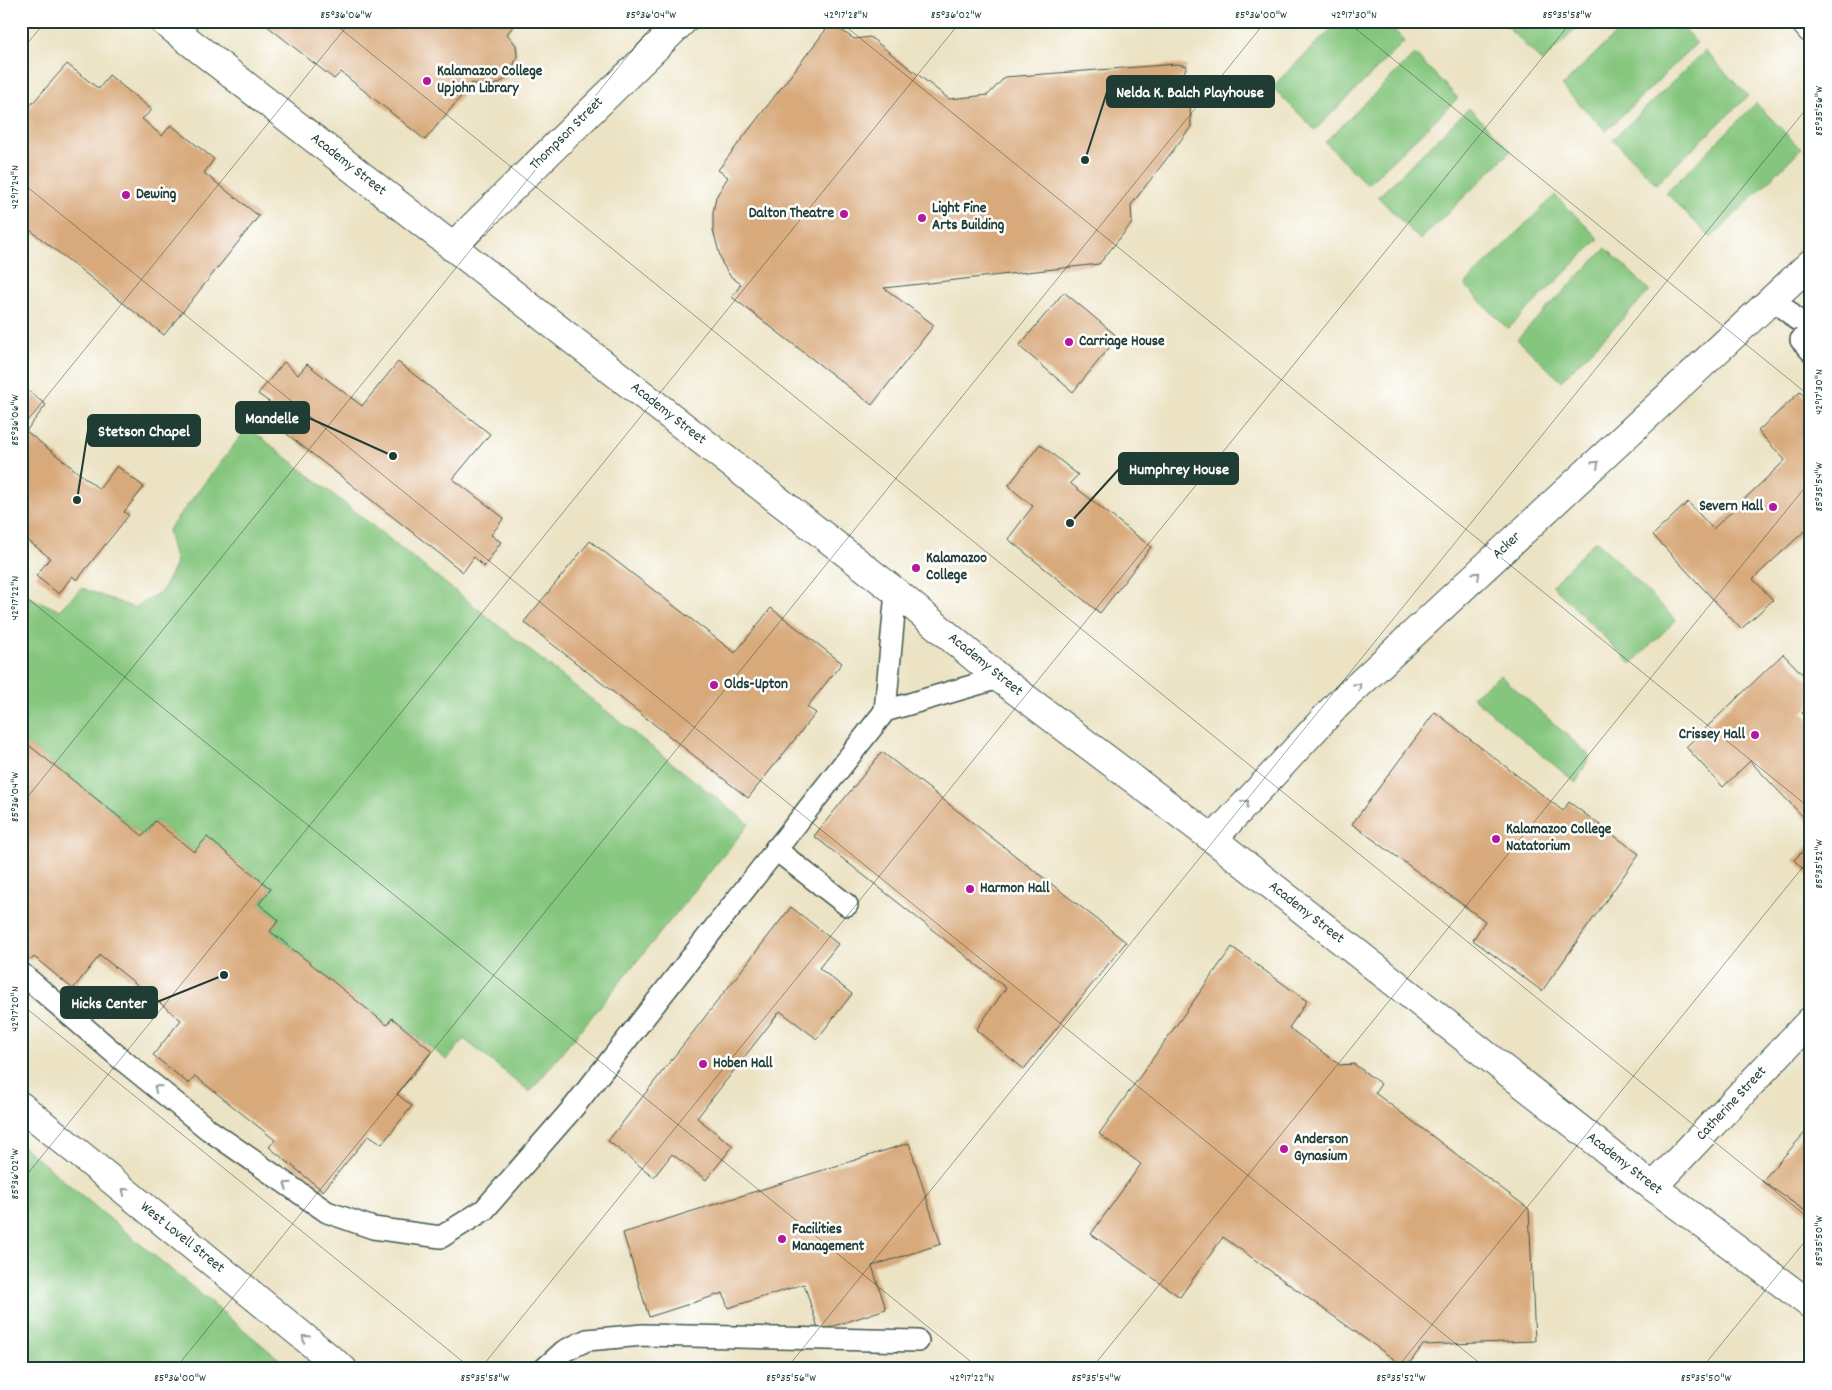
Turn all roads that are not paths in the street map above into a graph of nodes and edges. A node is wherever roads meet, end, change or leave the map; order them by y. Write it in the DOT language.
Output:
graph roads {
  1 [pos="162,21"];
  2 [pos="683,21"];
  3 [pos="1804,21"];
  4 [pos="1811,29"];
  5 [pos="452,247"];
  6 [pos="1811,263"];
  7 [pos="1774,298"];
  8 [pos="1803,325"];
  9 [pos="1811,351"];
  10 [pos="896,592"];
  11 [pos="999,678"];
  12 [pos="884,711"];
  13 [pos="1213,839"];
  14 [pos="775,849"];
  15 [pos="847,905"];
  16 [pos="21,973"];
  17 [pos="1811,1020"];
  18 [pos="21,1106"];
  19 [pos="1653,1187"];
  20 [pos="1811,1305"];
  21 [pos="918,1341"];
  22 [pos="343,1369"];
  23 [pos="544,1369"];
  1 -- 5 [label="street, Academy Street"];
  2 -- 5 [label="street, Thompson Street"];
  3 -- 4 [label="street"];
  5 -- 10 [label="street, Academy Street"];
  6 -- 7 [label="street, Acker"];
  7 -- 8 [label="lane"];
  13 -- 7 [label="street, Acker, one-way"];
  8 -- 9 [label="lane"];
  10 -- 11 [label="street, Academy Street"];
  10 -- 12 [label="lane"];
  11 -- 12 [label="lane"];
  11 -- 13 [label="street, Academy Street"];
  12 -- 14 [label="lane"];
  13 -- 19 [label="street, Academy Street"];
  14 -- 15 [label="lane"];
  14 -- 16 [label="lane, one-way"];
  17 -- 19 [label="street, Catherine Street"];
  22 -- 18 [label="street, West Lovell Street, one-way"];
  19 -- 20 [label="street, Academy Street"];
  21 -- 23 [label="lane"];
}
